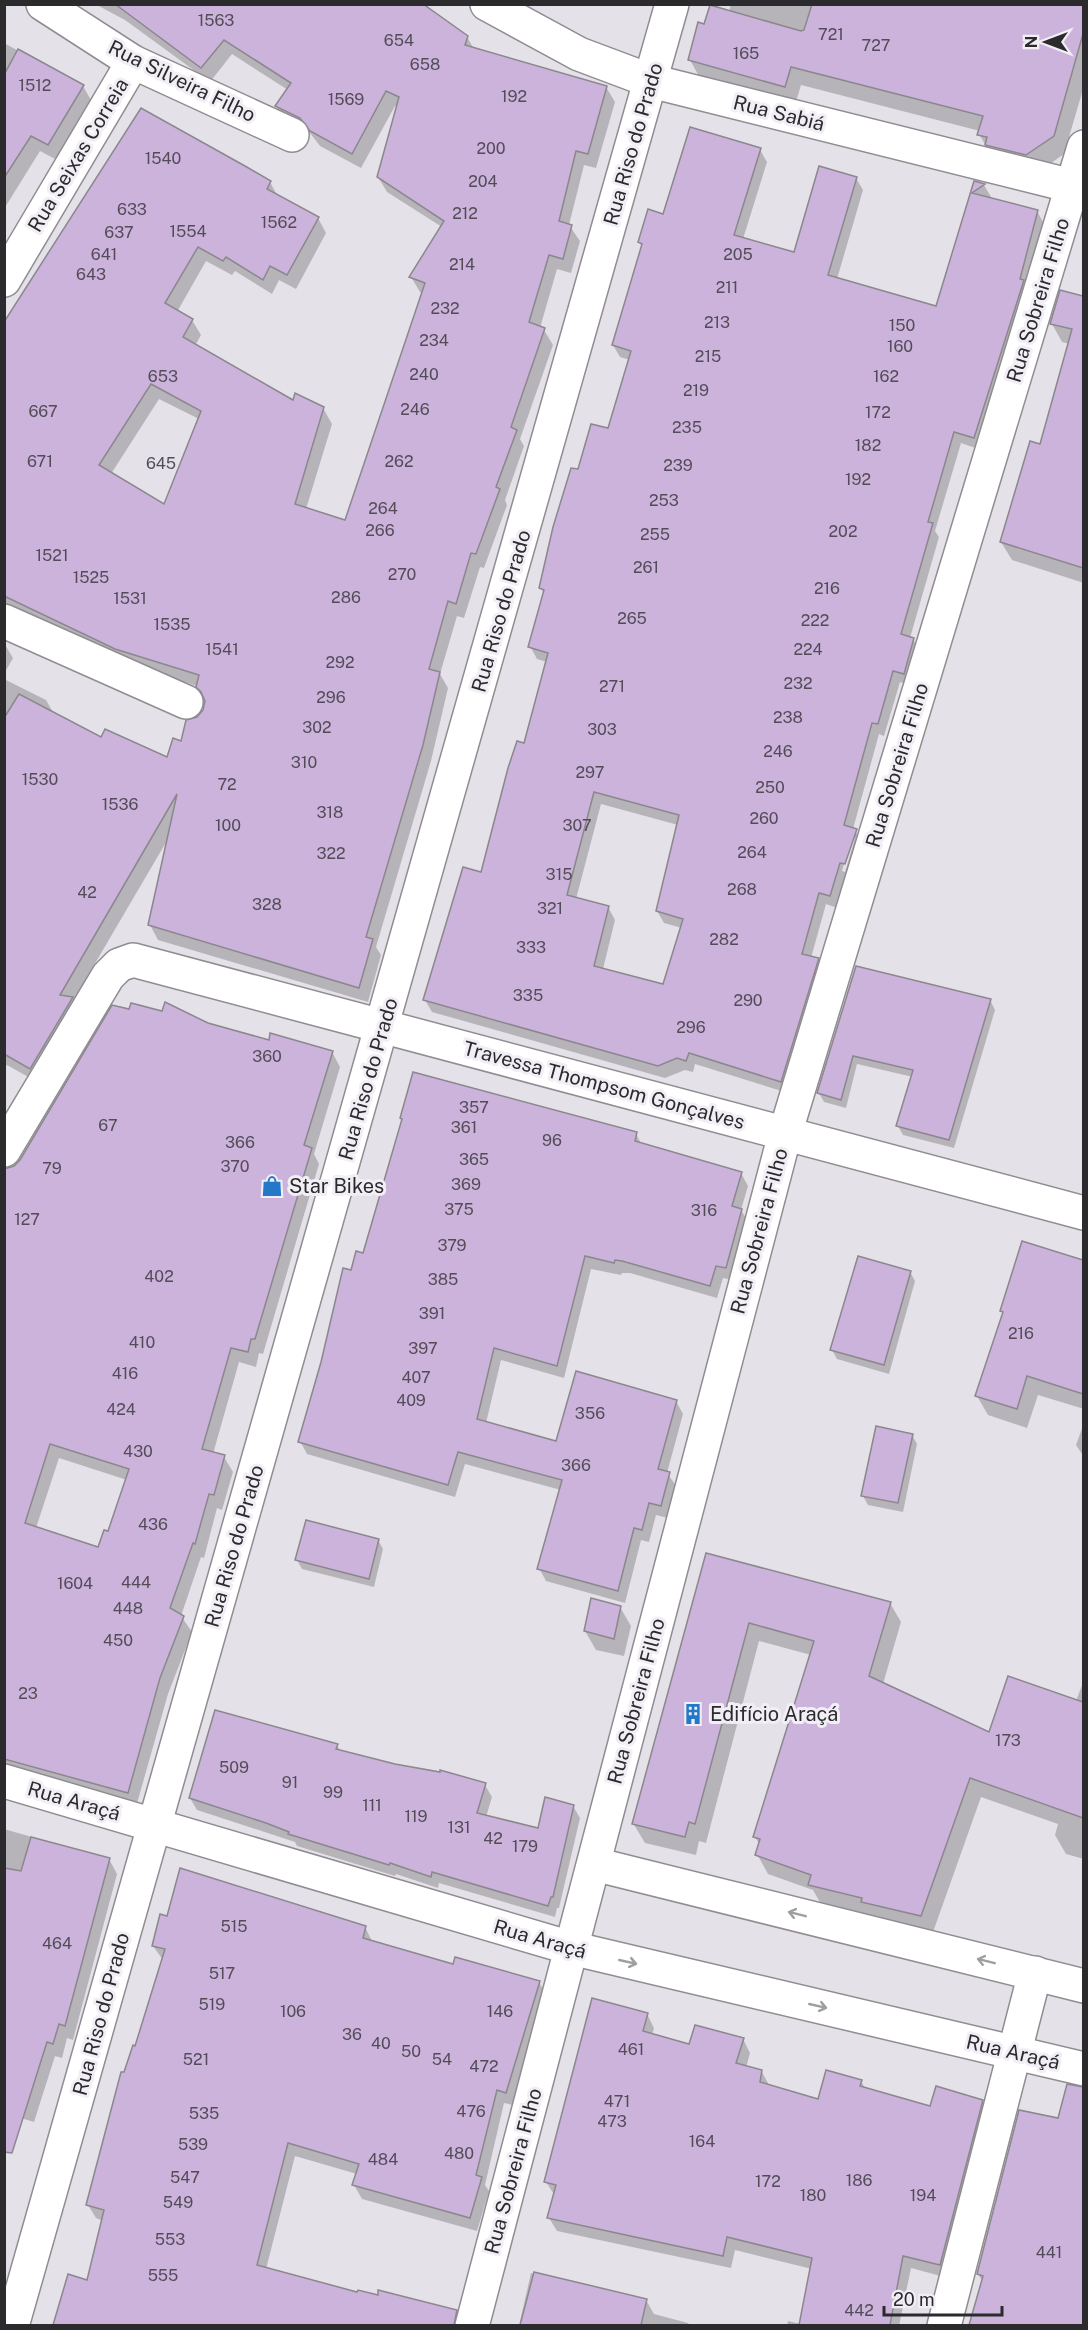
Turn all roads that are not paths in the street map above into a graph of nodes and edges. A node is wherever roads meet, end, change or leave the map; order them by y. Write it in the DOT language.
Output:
graph roads {
  1 [pos="43,4"];
  2 [pos="487,4"];
  3 [pos="672,4"];
  4 [pos="133,62"];
  5 [pos="651,81"];
  6 [pos="292,135"];
  7 [pos="1083,147"];
  8 [pos="1078,188"];
  9 [pos="4,280"];
  10 [pos="4,621"];
  11 [pos="186,702"];
  12 [pos="384,1025"];
  13 [pos="785,1134"];
  14 [pos="4,1150"];
  15 [pos="1083,1213"];
  16 [pos="4,1781"];
  17 [pos="153,1824"];
  18 [pos="594,1864"];
  19 [pos="571,1948"];
  20 [pos="1035,1973"];
  21 [pos="1083,1986"];
  22 [pos="1013,2052"];
  23 [pos="1083,2069"];
  24 [pos="12,2325"];
  25 [pos="472,2325"];
  26 [pos="944,2325"];
  1 -- 4 [label="street, Rua Silveira Filho"];
  2 -- 5 [label="street, Rua Sabiá"];
  3 -- 5 [label="street, Rua Riso do Prado"];
  4 -- 6 [label="street, Rua Silveira Filho"];
  4 -- 9 [label="street, Rua Seixas Correia"];
  5 -- 8 [label="street, Rua Sabiá"];
  5 -- 12 [label="street, Rua Riso do Prado"];
  7 -- 8 [label="street, Rua Sobreira Filho"];
  8 -- 13 [label="street, Rua Sobreira Filho"];
  10 -- 11 [label="street"];
  12 -- 13 [label="street, Travessa Thompsom Gonçalves"];
  12 -- 14 [label="street, Travessa Thompsom Gonçalves"];
  12 -- 17 [label="street, Rua Riso do Prado"];
  13 -- 15 [label="street, Travessa Thompsom Gonçalves"];
  13 -- 18 [label="street, Rua Sobreira Filho"];
  16 -- 17 [label="street, Rua Araçá"];
  17 -- 19 [label="street, Rua Araçá"];
  17 -- 24 [label="street, Rua Riso do Prado"];
  18 -- 19 [label="street, Rua Sobreira Filho"];
  20 -- 18 [label="street, one-way"];
  19 -- 22 [label="street, Rua Araçá, one-way"];
  19 -- 25 [label="street, Rua Sobreira Filho"];
  20 -- 21 [label="street"];
  20 -- 22 [label="street"];
  22 -- 23 [label="street, Rua Araçá"];
  22 -- 26 [label="street"];
}
